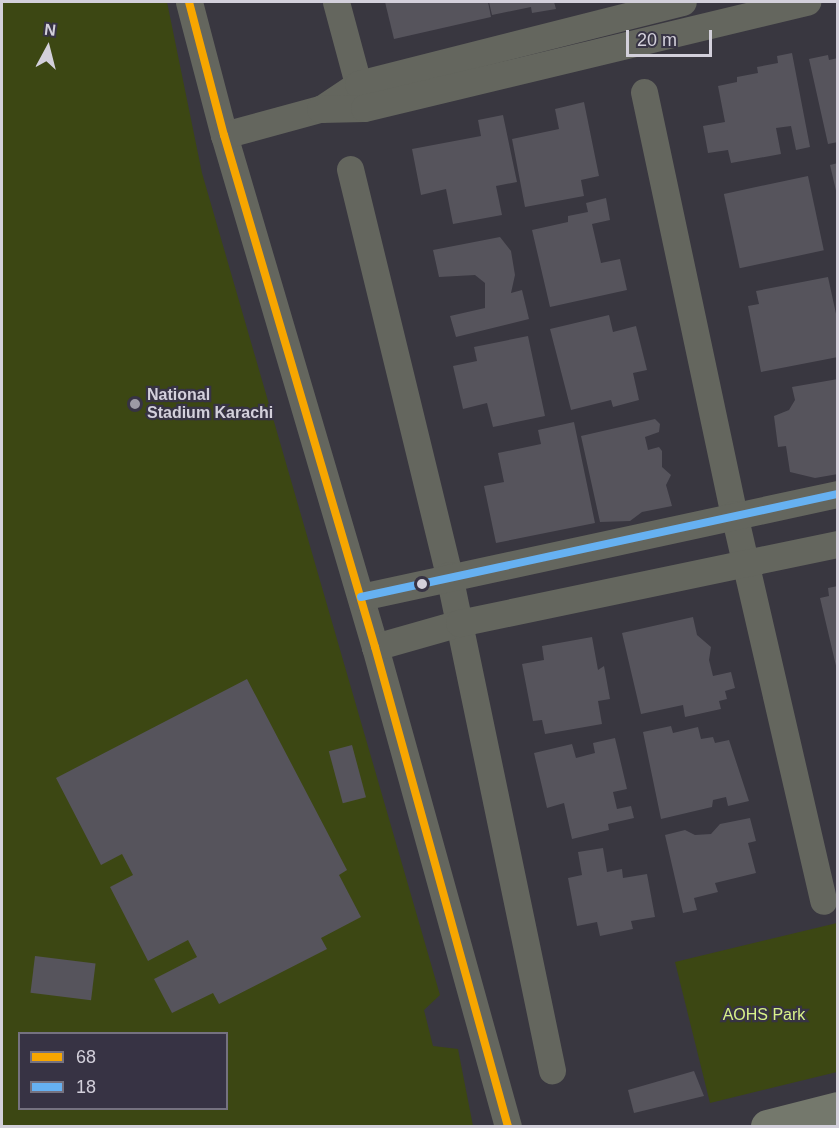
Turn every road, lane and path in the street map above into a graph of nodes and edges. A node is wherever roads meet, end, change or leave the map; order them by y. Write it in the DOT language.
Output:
graph roads {
  1 [pos="189,2"];
  2 [pos="336,2"];
  3 [pos="683,2"];
  4 [pos="807,2"];
  5 [pos="632,8"];
  6 [pos="639,42"];
  7 [pos="644,92"];
  8 [pos="361,96"];
  9 [pos="224,135"];
  10 [pos="350,169"];
  11 [pos="837,494"];
  12 [pos="734,514"];
  13 [pos="837,544"];
  14 [pos="745,563"];
  15 [pos="449,575"];
  16 [pos="361,597"];
  17 [pos="459,623"];
  18 [pos="375,646"];
  19 [pos="823,901"];
  20 [pos="552,1070"];
  21 [pos="837,1108"];
  22 [pos="508,1126"];
  23 [pos="767,1126"];
  1 -- 9 [label="street"];
  2 -- 8 [label="street"];
  3 -- 5 [label="street"];
  4 -- 6 [label="street"];
  5 -- 6 [label="street"];
  5 -- 8 [label="street"];
  6 -- 8 [label="street"];
  7 -- 12 [label="street"];
  8 -- 9 [label="street"];
  9 -- 16 [label="street"];
  10 -- 15 [label="street"];
  11 -- 12 [label="street"];
  12 -- 14 [label="street"];
  12 -- 15 [label="street"];
  13 -- 14 [label="street"];
  14 -- 17 [label="street"];
  14 -- 19 [label="street"];
  15 -- 16 [label="street"];
  15 -- 17 [label="street"];
  16 -- 18 [label="street"];
  17 -- 18 [label="street"];
  17 -- 20 [label="street"];
  18 -- 22 [label="street"];
  21 -- 23 [label="main road"];
}
